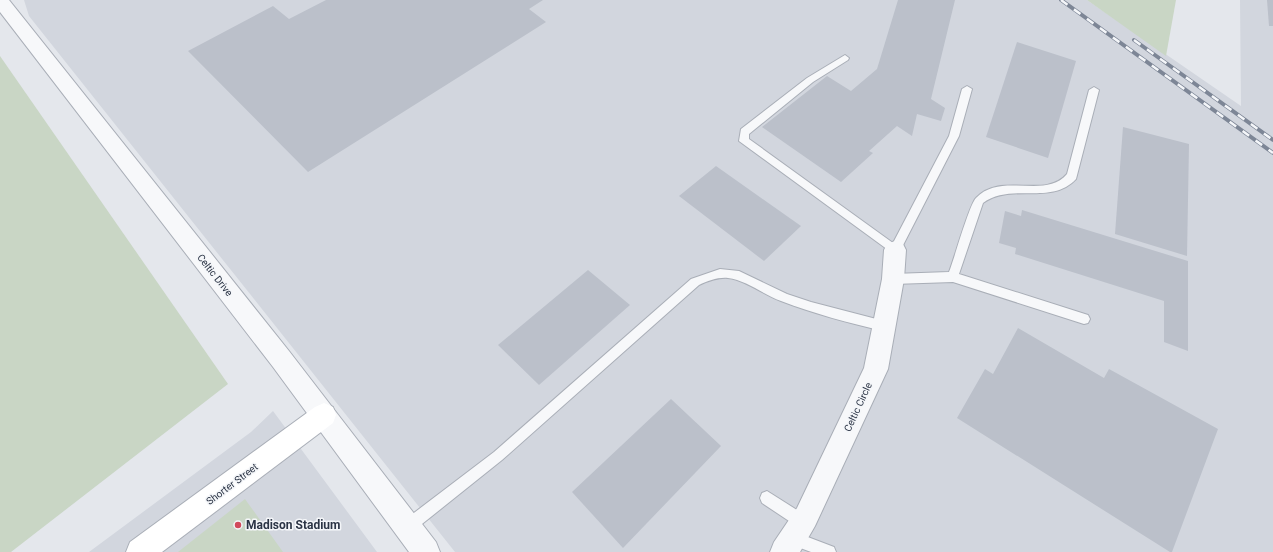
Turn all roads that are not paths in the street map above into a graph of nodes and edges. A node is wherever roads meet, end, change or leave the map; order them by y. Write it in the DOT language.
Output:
graph roads {
  1 [pos="0,0"];
  2 [pos="845,58"];
  3 [pos="966,89"];
  4 [pos="1094,90"];
  5 [pos="895,250"];
  6 [pos="953,277"];
  7 [pos="893,279"];
  8 [pos="1084,319"];
  9 [pos="884,326"];
  10 [pos="324,415"];
  11 [pos="767,498"];
  12 [pos="407,527"];
  13 [pos="793,537"];
  14 [pos="140,552"];
  15 [pos="426,552"];
  16 [pos="829,552"];
  1 -- 10 [label="street, Celtic Drive"];
  2 -- 5 [label="lane"];
  3 -- 5 [label="lane"];
  4 -- 6 [label="lane"];
  5 -- 7 [label="street, Celtic Circle"];
  6 -- 7 [label="lane"];
  6 -- 8 [label="lane"];
  7 -- 9 [label="street, Celtic Circle"];
  9 -- 12 [label="lane"];
  9 -- 13 [label="street, Celtic Circle"];
  10 -- 12 [label="street, Celtic Drive"];
  10 -- 14 [label="street, Shorter Street"];
  11 -- 13 [label="lane"];
  12 -- 15 [label="street, Celtic Drive"];
  13 -- 16 [label="lane"];
}
